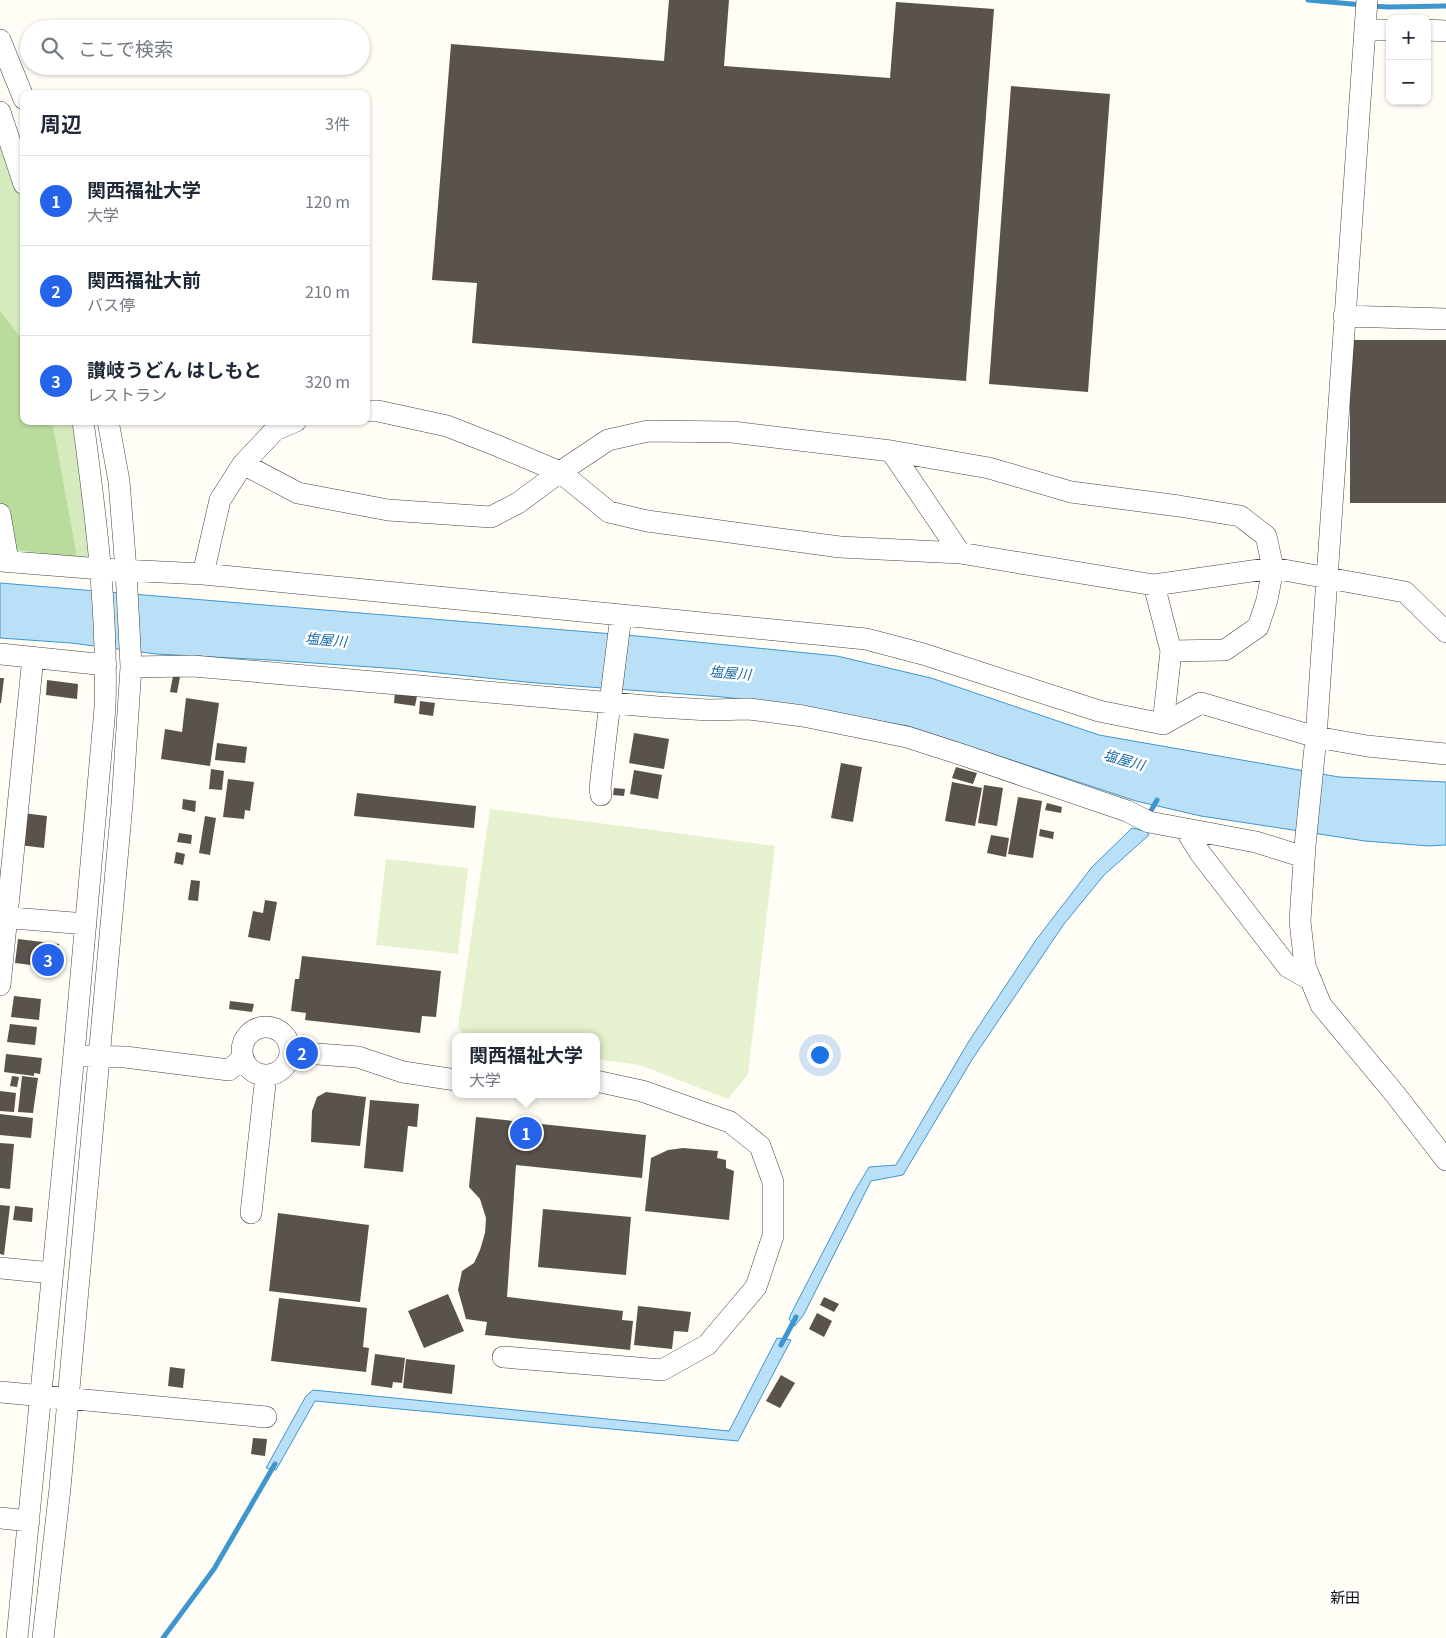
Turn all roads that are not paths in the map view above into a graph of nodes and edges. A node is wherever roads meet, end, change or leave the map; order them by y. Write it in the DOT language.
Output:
graph roads {
  1 [pos="1366,0"];
  2 [pos="1365,30"];
  3 [pos="1386,30"];
  4 [pos="1431,30"];
  5 [pos="1446,31"];
  6 [pos="0,40"];
  7 [pos="20,90"];
  8 [pos="0,112"];
  9 [pos="20,172"];
  10 [pos="1344,316"];
  11 [pos="1446,319"];
  12 [pos="370,410"];
  13 [pos="84,425"];
  14 [pos="109,425"];
  15 [pos="287,425"];
  16 [pos="890,451"];
  17 [pos="243,464"];
  18 [pos="560,472"];
  19 [pos="0,514"];
  20 [pos="960,553"];
  21 [pos="4,561"];
  22 [pos="1273,568"];
  23 [pos="102,569"];
  24 [pos="126,570"];
  25 [pos="203,574"];
  26 [pos="1327,577"];
  27 [pos="1154,585"];
  28 [pos="621,615"];
  29 [pos="1446,632"];
  30 [pos="1171,651"];
  31 [pos="0,654"];
  32 [pos="33,657"];
  33 [pos="106,665"];
  34 [pos="131,667"];
  35 [pos="611,702"];
  36 [pos="1164,724"];
  37 [pos="1316,737"];
  38 [pos="1446,754"];
  39 [pos="600,795"];
  40 [pos="9,798"];
  41 [pos="1185,829"];
  42 [pos="1304,851"];
  43 [pos="3,917"];
  44 [pos="86,924"];
  45 [pos="1311,980"];
  46 [pos="0,985"];
  47 [pos="290,1052"];
  48 [pos="74,1054"];
  49 [pos="100,1057"];
  50 [pos="243,1058"];
  51 [pos="266,1075"];
  52 [pos="452,1079"];
  53 [pos="600,1082"];
  54 [pos="1446,1160"];
  55 [pos="251,1213"];
  56 [pos="0,1268"];
  57 [pos="52,1273"];
  58 [pos="503,1357"];
  59 [pos="0,1392"];
  60 [pos="41,1396"];
  61 [pos="68,1397"];
  62 [pos="266,1417"];
  63 [pos="0,1518"];
  64 [pos="29,1520"];
  65 [pos="17,1638"];
  66 [pos="44,1638"];
  1 -- 2 [label="street"];
  2 -- 3 [label="street"];
  2 -- 10 [label="street"];
  4 -- 5 [label="street"];
  6 -- 7 [label="street"];
  8 -- 9 [label="street"];
  10 -- 11 [label="street"];
  10 -- 26 [label="street"];
  12 -- 18 [label="street"];
  13 -- 23 [label="street"];
  14 -- 24 [label="street"];
  15 -- 17 [label="street"];
  16 -- 18 [label="street"];
  16 -- 20 [label="street"];
  16 -- 22 [label="street"];
  17 -- 18 [label="street"];
  17 -- 25 [label="street"];
  18 -- 20 [label="street"];
  19 -- 21 [label="street"];
  20 -- 27 [label="street"];
  21 -- 23 [label="street"];
  22 -- 26 [label="street"];
  22 -- 27 [label="street"];
  22 -- 30 [label="street"];
  23 -- 24 [label="street"];
  23 -- 33 [label="street"];
  24 -- 25 [label="street"];
  24 -- 34 [label="street"];
  25 -- 28 [label="street"];
  26 -- 29 [label="street"];
  26 -- 37 [label="street"];
  27 -- 30 [label="street"];
  28 -- 35 [label="street"];
  28 -- 36 [label="street"];
  30 -- 36 [label="street"];
  31 -- 32 [label="street"];
  32 -- 33 [label="street"];
  32 -- 40 [label="street"];
  33 -- 44 [label="street"];
  34 -- 35 [label="street"];
  34 -- 49 [label="street"];
  35 -- 39 [label="street"];
  35 -- 41 [label="street"];
  36 -- 37 [label="street"];
  37 -- 38 [label="street"];
  37 -- 42 [label="street"];
  40 -- 43 [label="street"];
  41 -- 42 [label="street"];
  41 -- 45 [label="street"];
  42 -- 45 [label="street"];
  43 -- 44 [label="street"];
  43 -- 46 [label="street"];
  44 -- 48 [label="street"];
  45 -- 54 [label="street"];
  47 -- 50 [label="street"];
  47 -- 51 [label="street"];
  47 -- 52 [label="street"];
  48 -- 49 [label="street"];
  48 -- 57 [label="street"];
  49 -- 50 [label="street"];
  49 -- 61 [label="street"];
  50 -- 51 [label="street"];
  51 -- 55 [label="street"];
  53 -- 58 [label="street"];
  56 -- 57 [label="street"];
  57 -- 60 [label="street"];
  59 -- 60 [label="street"];
  60 -- 61 [label="street"];
  60 -- 64 [label="street"];
  61 -- 62 [label="street"];
  61 -- 66 [label="street"];
  63 -- 64 [label="street"];
  64 -- 65 [label="street"];
}
